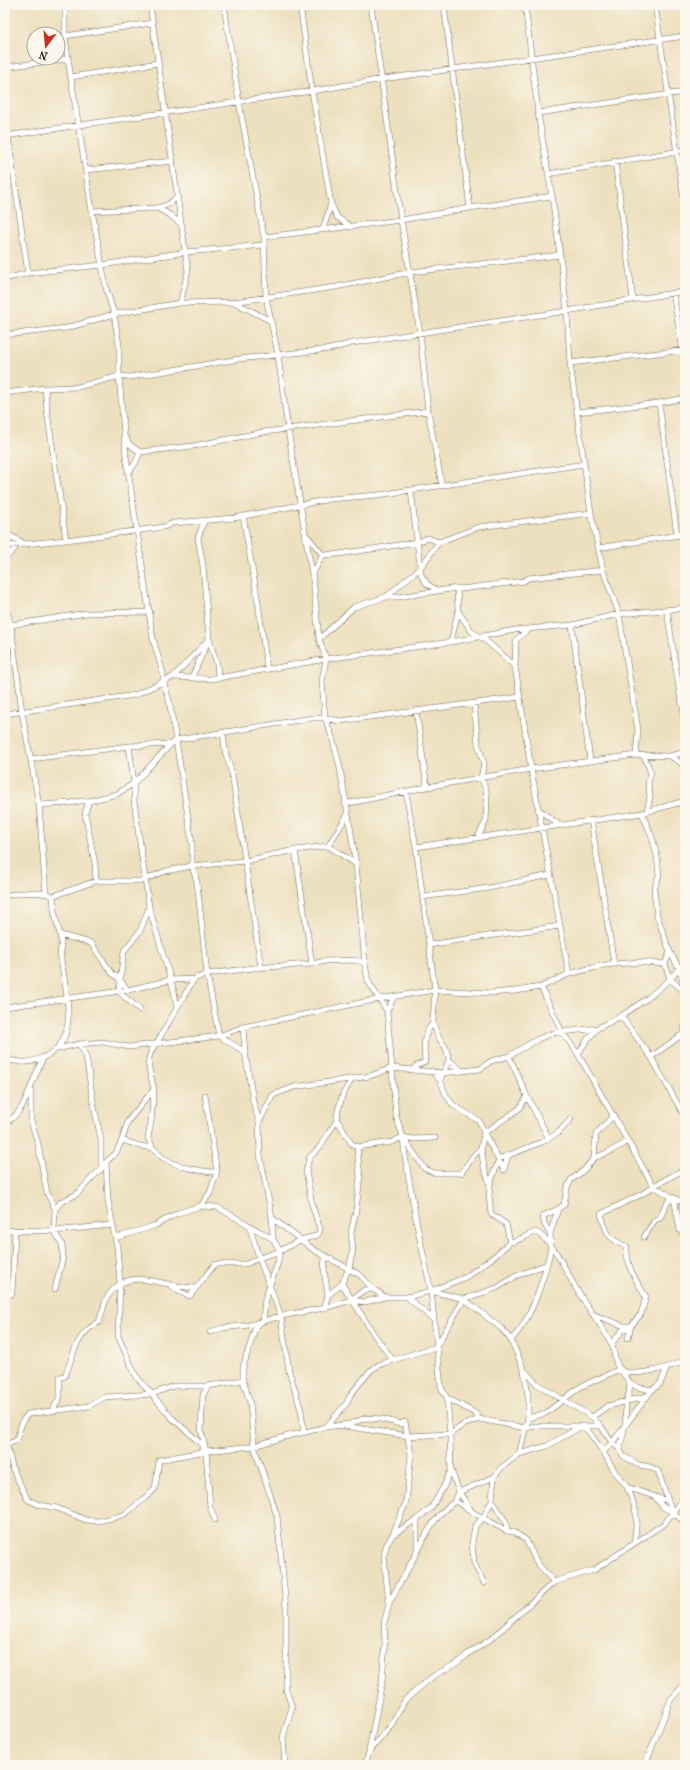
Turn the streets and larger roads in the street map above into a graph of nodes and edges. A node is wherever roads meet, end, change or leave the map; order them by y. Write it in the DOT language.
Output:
graph roads {
  1 [pos="7,5"];
  2 [pos="65,5"];
  3 [pos="150,5"];
  4 [pos="224,5"];
  5 [pos="300,5"];
  6 [pos="371,5"];
  7 [pos="444,5"];
  8 [pos="526,5"];
  9 [pos="655,5"];
  10 [pos="5,11"];
  11 [pos="152,23"];
  12 [pos="65,26"];
  13 [pos="66,36"];
  14 [pos="685,36"];
  15 [pos="661,40"];
  16 [pos="66,44"];
  17 [pos="68,59"];
  18 [pos="531,59"];
  19 [pos="158,64"];
  20 [pos="5,67"];
  21 [pos="453,70"];
  22 [pos="71,78"];
  23 [pos="383,79"];
  24 [pos="312,91"];
  25 [pos="685,92"];
  26 [pos="669,95"];
  27 [pos="239,102"];
  28 [pos="166,113"];
  29 [pos="538,113"];
  30 [pos="78,126"];
  31 [pos="6,136"];
  32 [pos="685,150"];
  33 [pos="677,151"];
  34 [pos="173,161"];
  35 [pos="615,161"];
  36 [pos="86,170"];
  37 [pos="548,174"];
  38 [pos="178,196"];
  39 [pos="552,196"];
  40 [pos="331,204"];
  41 [pos="685,207"];
  42 [pos="157,208"];
  43 [pos="470,208"];
  44 [pos="92,211"];
  45 [pos="401,220"];
  46 [pos="182,226"];
  47 [pos="351,227"];
  48 [pos="324,229"];
  49 [pos="264,237"];
  50 [pos="264,245"];
  51 [pos="186,252"];
  52 [pos="560,255"];
  53 [pos="102,265"];
  54 [pos="411,272"];
  55 [pos="28,273"];
  56 [pos="5,279"];
  57 [pos="685,292"];
  58 [pos="672,293"];
  59 [pos="266,297"];
  60 [pos="632,300"];
  61 [pos="234,302"];
  62 [pos="180,303"];
  63 [pos="567,311"];
  64 [pos="114,314"];
  65 [pos="271,321"];
  66 [pos="420,333"];
  67 [pos="5,335"];
  68 [pos="684,350"];
  69 [pos="278,355"];
  70 [pos="570,363"];
  71 [pos="685,363"];
  72 [pos="119,376"];
  73 [pos="45,388"];
  74 [pos="5,393"];
  75 [pos="685,398"];
  76 [pos="659,403"];
  77 [pos="428,411"];
  78 [pos="577,412"];
  79 [pos="288,430"];
  80 [pos="124,433"];
  81 [pos="140,452"];
  82 [pos="584,464"];
  83 [pos="129,472"];
  84 [pos="442,486"];
  85 [pos="411,490"];
  86 [pos="301,504"];
  87 [pos="591,512"];
  88 [pos="243,516"];
  89 [pos="204,521"];
  90 [pos="137,530"];
  91 [pos="5,533"];
  92 [pos="685,534"];
  93 [pos="306,535"];
  94 [pos="678,535"];
  95 [pos="66,540"];
  96 [pos="418,542"];
  97 [pos="439,542"];
  98 [pos="26,544"];
  99 [pos="18,545"];
  100 [pos="5,546"];
  101 [pos="598,548"];
  102 [pos="323,556"];
  103 [pos="5,559"];
  104 [pos="420,568"];
  105 [pos="603,570"];
  106 [pos="312,575"];
  107 [pos="457,588"];
  108 [pos="438,591"];
  109 [pos="386,597"];
  110 [pos="5,605"];
  111 [pos="685,608"];
  112 [pos="667,610"];
  113 [pos="458,611"];
  114 [pos="150,612"];
  115 [pos="619,614"];
  116 [pos="11,625"];
  117 [pos="572,625"];
  118 [pos="529,629"];
  119 [pos="479,637"];
  120 [pos="319,638"];
  121 [pos="209,639"];
  122 [pos="450,642"];
  123 [pos="326,659"];
  124 [pos="515,666"];
  125 [pos="267,669"];
  126 [pos="173,677"];
  127 [pos="192,677"];
  128 [pos="218,678"];
  129 [pos="163,681"];
  130 [pos="5,697"];
  131 [pos="520,697"];
  132 [pos="474,704"];
  133 [pos="684,707"];
  134 [pos="416,710"];
  135 [pos="22,712"];
  136 [pos="5,714"];
  137 [pos="325,718"];
  138 [pos="223,732"];
  139 [pos="176,740"];
  140 [pos="171,744"];
  141 [pos="129,746"];
  142 [pos="685,746"];
  143 [pos="685,752"];
  144 [pos="636,755"];
  145 [pos="644,756"];
  146 [pos="670,756"];
  147 [pos="31,759"];
  148 [pos="590,761"];
  149 [pos="685,766"];
  150 [pos="531,769"];
  151 [pos="481,777"];
  152 [pos="134,784"];
  153 [pos="427,787"];
  154 [pos="406,793"];
  155 [pos="89,801"];
  156 [pos="685,801"];
  157 [pos="345,804"];
  158 [pos="39,805"];
  159 [pos="539,810"];
  160 [pos="645,812"];
  161 [pos="348,814"];
  162 [pos="590,820"];
  163 [pos="558,824"];
  164 [pos="542,827"];
  165 [pos="478,837"];
  166 [pos="328,846"];
  167 [pos="416,847"];
  168 [pos="295,850"];
  169 [pos="245,860"];
  170 [pos="356,864"];
  171 [pos="192,866"];
  172 [pos="550,875"];
  173 [pos="144,880"];
  174 [pos="96,881"];
  175 [pos="46,894"];
  176 [pos="5,896"];
  177 [pos="53,896"];
  178 [pos="422,897"];
  179 [pos="149,907"];
  180 [pos="559,926"];
  181 [pos="60,935"];
  182 [pos="429,945"];
  183 [pos="670,952"];
  184 [pos="685,962"];
  185 [pos="365,963"];
  186 [pos="312,964"];
  187 [pos="614,964"];
  188 [pos="665,964"];
  189 [pos="261,968"];
  190 [pos="679,968"];
  191 [pos="207,974"];
  192 [pos="569,974"];
  193 [pos="194,978"];
  194 [pos="670,979"];
  195 [pos="120,980"];
  196 [pos="170,980"];
  197 [pos="540,987"];
  198 [pos="685,987"];
  199 [pos="128,990"];
  200 [pos="435,990"];
  201 [pos="119,992"];
  202 [pos="685,994"];
  203 [pos="394,997"];
  204 [pos="67,998"];
  205 [pos="379,999"];
  206 [pos="5,1007"];
  207 [pos="177,1008"];
  208 [pos="140,1010"];
  209 [pos="387,1011"];
  210 [pos="621,1016"];
  211 [pos="434,1023"];
  212 [pos="685,1026"];
  213 [pos="243,1027"];
  214 [pos="598,1028"];
  215 [pos="562,1032"];
  216 [pos="219,1036"];
  217 [pos="79,1044"];
  218 [pos="156,1044"];
  219 [pos="57,1049"];
  220 [pos="245,1052"];
  221 [pos="578,1054"];
  222 [pos="509,1056"];
  223 [pos="44,1057"];
  224 [pos="651,1057"];
  225 [pos="5,1060"];
  226 [pos="449,1060"];
  227 [pos="392,1068"];
  228 [pos="413,1070"];
  229 [pos="432,1071"];
  230 [pos="462,1071"];
  231 [pos="443,1073"];
  232 [pos="352,1079"];
  233 [pos="440,1080"];
  234 [pos="154,1090"];
  235 [pos="31,1091"];
  236 [pos="205,1095"];
  237 [pos="527,1096"];
  238 [pos="614,1115"];
  239 [pos="685,1117"];
  240 [pos="571,1119"];
  241 [pos="337,1120"];
  242 [pos="5,1122"];
  243 [pos="259,1122"];
  244 [pos="484,1133"];
  245 [pos="403,1137"];
  246 [pos="548,1137"];
  247 [pos="435,1138"];
  248 [pos="122,1140"];
  249 [pos="627,1142"];
  250 [pos="356,1147"];
  251 [pos="153,1148"];
  252 [pos="481,1148"];
  253 [pos="508,1155"];
  254 [pos="594,1158"];
  255 [pos="499,1159"];
  256 [pos="106,1162"];
  257 [pos="685,1169"];
  258 [pos="101,1170"];
  259 [pos="217,1172"];
  260 [pos="490,1185"];
  261 [pos="654,1186"];
  262 [pos="672,1197"];
  263 [pos="685,1203"];
  264 [pos="201,1206"];
  265 [pos="55,1209"];
  266 [pos="558,1209"];
  267 [pos="272,1218"];
  268 [pos="112,1225"];
  269 [pos="249,1225"];
  270 [pos="682,1229"];
  271 [pos="5,1230"];
  272 [pos="15,1230"];
  273 [pos="54,1231"];
  274 [pos="550,1234"];
  275 [pos="644,1237"];
  276 [pos="115,1238"];
  277 [pos="685,1238"];
  278 [pos="273,1239"];
  279 [pos="300,1240"];
  280 [pos="510,1242"];
  281 [pos="551,1247"];
  282 [pos="280,1251"];
  283 [pos="325,1257"];
  284 [pos="259,1258"];
  285 [pos="547,1264"];
  286 [pos="349,1268"];
  287 [pos="120,1283"];
  288 [pos="342,1284"];
  289 [pos="171,1285"];
  290 [pos="270,1286"];
  291 [pos="196,1288"];
  292 [pos="55,1289"];
  293 [pos="373,1289"];
  294 [pos="431,1291"];
  295 [pos="5,1295"];
  296 [pos="328,1295"];
  297 [pos="384,1297"];
  298 [pos="407,1297"];
  299 [pos="464,1299"];
  300 [pos="351,1300"];
  301 [pos="324,1308"];
  302 [pos="592,1314"];
  303 [pos="281,1316"];
  304 [pos="434,1320"];
  305 [pos="263,1321"];
  306 [pos="631,1326"];
  307 [pos="210,1332"];
  308 [pos="628,1338"];
  309 [pos="511,1340"];
  310 [pos="612,1344"];
  311 [pos="436,1347"];
  312 [pos="393,1360"];
  313 [pos="685,1360"];
  314 [pos="667,1368"];
  315 [pos="620,1369"];
  316 [pos="524,1370"];
  317 [pos="243,1380"];
  318 [pos="630,1384"];
  319 [pos="208,1386"];
  320 [pos="652,1390"];
  321 [pos="152,1394"];
  322 [pos="647,1396"];
  323 [pos="447,1398"];
  324 [pos="563,1400"];
  325 [pos="626,1402"];
  326 [pos="52,1411"];
  327 [pos="592,1417"];
  328 [pos="528,1418"];
  329 [pos="479,1419"];
  330 [pos="625,1425"];
  331 [pos="338,1426"];
  332 [pos="582,1426"];
  333 [pos="600,1426"];
  334 [pos="326,1427"];
  335 [pos="525,1428"];
  336 [pos="304,1433"];
  337 [pos="450,1434"];
  338 [pos="408,1436"];
  339 [pos="6,1441"];
  340 [pos="612,1443"];
  341 [pos="254,1446"];
  342 [pos="620,1448"];
  343 [pos="206,1451"];
  344 [pos="603,1452"];
  345 [pos="519,1454"];
  346 [pos="450,1470"];
  347 [pos="494,1477"];
  348 [pos="627,1487"];
  349 [pos="459,1492"];
  350 [pos="654,1496"];
  351 [pos="685,1497"];
  352 [pos="492,1500"];
  353 [pos="455,1501"];
  354 [pos="668,1501"];
  355 [pos="472,1512"];
  356 [pos="672,1512"];
  357 [pos="483,1518"];
  358 [pos="417,1519"];
  359 [pos="215,1520"];
  360 [pos="685,1522"];
  361 [pos="507,1531"];
  362 [pos="393,1534"];
  363 [pos="634,1544"];
  364 [pos="417,1552"];
  365 [pos="554,1582"];
  366 [pos="484,1583"];
  367 [pos="389,1604"];
  368 [pos="685,1684"];
  369 [pos="369,1752"];
  370 [pos="285,1765"];
  371 [pos="365,1765"];
  372 [pos="645,1765"];
  1 -- 10 [label="street"];
  2 -- 12 [label="street"];
  3 -- 11 [label="street"];
  4 -- 27 [label="street"];
  5 -- 24 [label="street"];
  6 -- 23 [label="street"];
  7 -- 21 [label="street"];
  8 -- 18 [label="street"];
  9 -- 15 [label="street"];
  11 -- 13 [label="street"];
  11 -- 19 [label="street"];
  14 -- 15 [label="street"];
  15 -- 18 [label="street"];
  15 -- 26 [label="street"];
  16 -- 17 [label="street"];
  17 -- 20 [label="street"];
  17 -- 22 [label="street"];
  18 -- 21 [label="street"];
  18 -- 29 [label="street"];
  19 -- 22 [label="street"];
  19 -- 28 [label="street"];
  21 -- 23 [label="street"];
  21 -- 43 [label="street"];
  22 -- 30 [label="street"];
  23 -- 24 [label="street"];
  23 -- 45 [label="street"];
  24 -- 27 [label="street"];
  24 -- 40 [label="street"];
  25 -- 26 [label="street"];
  26 -- 29 [label="street"];
  26 -- 33 [label="street"];
  27 -- 28 [label="street"];
  27 -- 49 [label="street"];
  28 -- 30 [label="street"];
  28 -- 34 [label="street"];
  29 -- 37 [label="street"];
  30 -- 31 [label="street"];
  30 -- 36 [label="street"];
  31 -- 55 [label="street"];
  32 -- 33 [label="street"];
  33 -- 35 [label="street"];
  33 -- 41 [label="street"];
  34 -- 36 [label="street"];
  34 -- 38 [label="street"];
  35 -- 37 [label="street"];
  35 -- 60 [label="street"];
  36 -- 44 [label="street"];
  37 -- 39 [label="street"];
  38 -- 42 [label="street"];
  38 -- 46 [label="street"];
  39 -- 43 [label="street"];
  39 -- 52 [label="street"];
  40 -- 47 [label="street"];
  40 -- 48 [label="street"];
  42 -- 44 [label="street"];
  42 -- 46 [label="street"];
  43 -- 45 [label="street"];
  44 -- 53 [label="street"];
  45 -- 47 [label="street"];
  45 -- 54 [label="street"];
  46 -- 51 [label="street"];
  47 -- 48 [label="street"];
  48 -- 49 [label="street"];
  49 -- 50 [label="street"];
  50 -- 51 [label="street"];
  50 -- 59 [label="street"];
  51 -- 53 [label="street"];
  51 -- 62 [label="street"];
  52 -- 54 [label="street"];
  52 -- 63 [label="street"];
  53 -- 55 [label="street"];
  53 -- 64 [label="street"];
  54 -- 59 [label="street"];
  54 -- 66 [label="street"];
  55 -- 56 [label="street"];
  57 -- 58 [label="street"];
  58 -- 60 [label="street"];
  58 -- 68 [label="street"];
  59 -- 61 [label="street"];
  59 -- 65 [label="street"];
  60 -- 63 [label="street"];
  61 -- 62 [label="street"];
  61 -- 65 [label="street"];
  62 -- 64 [label="street"];
  63 -- 66 [label="street"];
  63 -- 70 [label="street"];
  64 -- 67 [label="street"];
  64 -- 72 [label="street"];
  65 -- 69 [label="street"];
  66 -- 69 [label="street"];
  66 -- 77 [label="street"];
  68 -- 70 [label="street"];
  68 -- 71 [label="street"];
  69 -- 72 [label="street"];
  69 -- 79 [label="street"];
  70 -- 78 [label="street"];
  72 -- 73 [label="street"];
  72 -- 80 [label="street"];
  73 -- 74 [label="street"];
  73 -- 95 [label="street"];
  75 -- 76 [label="street"];
  76 -- 78 [label="street"];
  76 -- 94 [label="street"];
  77 -- 79 [label="street"];
  77 -- 84 [label="street"];
  78 -- 82 [label="street"];
  79 -- 81 [label="street"];
  79 -- 86 [label="street"];
  80 -- 81 [label="street"];
  80 -- 83 [label="street"];
  81 -- 83 [label="street"];
  82 -- 84 [label="street"];
  82 -- 87 [label="street"];
  83 -- 90 [label="street"];
  84 -- 85 [label="street"];
  85 -- 86 [label="street"];
  85 -- 96 [label="street"];
  86 -- 88 [label="street"];
  86 -- 93 [label="street"];
  87 -- 97 [label="street"];
  87 -- 101 [label="street"];
  88 -- 89 [label="street"];
  88 -- 125 [label="street"];
  89 -- 90 [label="street"];
  89 -- 121 [label="street"];
  90 -- 95 [label="street"];
  90 -- 114 [label="street"];
  91 -- 98 [label="street"];
  92 -- 94 [label="street"];
  93 -- 102 [label="street"];
  93 -- 106 [label="street"];
  94 -- 101 [label="street"];
  95 -- 98 [label="street"];
  96 -- 97 [label="street"];
  96 -- 102 [label="street"];
  96 -- 104 [label="street"];
  97 -- 104 [label="street"];
  98 -- 99 [label="street"];
  99 -- 100 [label="street"];
  99 -- 103 [label="street"];
  101 -- 105 [label="street"];
  102 -- 106 [label="street"];
  104 -- 108 [label="street"];
  104 -- 109 [label="street"];
  105 -- 107 [label="street"];
  105 -- 115 [label="street"];
  106 -- 120 [label="street"];
  107 -- 108 [label="street"];
  107 -- 113 [label="street"];
  108 -- 109 [label="street"];
  109 -- 120 [label="street"];
  110 -- 116 [label="street"];
  111 -- 112 [label="street"];
  112 -- 115 [label="street"];
  112 -- 133 [label="street"];
  113 -- 119 [label="street"];
  113 -- 122 [label="street"];
  114 -- 116 [label="street"];
  114 -- 129 [label="street"];
  115 -- 117 [label="street"];
  115 -- 144 [label="street"];
  116 -- 130 [label="street"];
  116 -- 135 [label="street"];
  117 -- 118 [label="street"];
  117 -- 148 [label="street"];
  118 -- 119 [label="street"];
  118 -- 124 [label="street"];
  119 -- 122 [label="street"];
  119 -- 124 [label="street"];
  120 -- 123 [label="street"];
  121 -- 126 [label="street"];
  121 -- 127 [label="street"];
  121 -- 128 [label="street"];
  122 -- 123 [label="street"];
  123 -- 125 [label="street"];
  123 -- 137 [label="street"];
  124 -- 131 [label="street"];
  125 -- 128 [label="street"];
  126 -- 127 [label="street"];
  126 -- 129 [label="street"];
  127 -- 128 [label="street"];
  129 -- 135 [label="street"];
  129 -- 139 [label="street"];
  131 -- 132 [label="street"];
  131 -- 150 [label="street"];
  132 -- 134 [label="street"];
  132 -- 151 [label="street"];
  133 -- 142 [label="street"];
  134 -- 137 [label="street"];
  134 -- 153 [label="street"];
  135 -- 136 [label="street"];
  135 -- 147 [label="street"];
  137 -- 138 [label="street"];
  137 -- 157 [label="street"];
  138 -- 139 [label="street"];
  138 -- 169 [label="street"];
  139 -- 140 [label="street"];
  139 -- 171 [label="street"];
  140 -- 141 [label="street"];
  140 -- 152 [label="street"];
  141 -- 147 [label="street"];
  141 -- 152 [label="street"];
  143 -- 146 [label="street"];
  144 -- 145 [label="street"];
  144 -- 148 [label="street"];
  145 -- 146 [label="street"];
  145 -- 160 [label="street"];
  146 -- 149 [label="street"];
  147 -- 158 [label="street"];
  148 -- 150 [label="street"];
  150 -- 151 [label="street"];
  150 -- 159 [label="street"];
  151 -- 153 [label="street"];
  151 -- 165 [label="street"];
  152 -- 155 [label="street"];
  152 -- 173 [label="street"];
  153 -- 154 [label="street"];
  154 -- 157 [label="street"];
  154 -- 167 [label="street"];
  155 -- 158 [label="street"];
  155 -- 174 [label="street"];
  156 -- 160 [label="street"];
  157 -- 161 [label="street"];
  158 -- 175 [label="street"];
  159 -- 163 [label="street"];
  159 -- 164 [label="street"];
  160 -- 162 [label="street"];
  160 -- 183 [label="street"];
  161 -- 166 [label="street"];
  161 -- 170 [label="street"];
  162 -- 163 [label="street"];
  162 -- 187 [label="street"];
  163 -- 164 [label="street"];
  164 -- 165 [label="street"];
  164 -- 172 [label="street"];
  165 -- 167 [label="street"];
  166 -- 168 [label="street"];
  166 -- 170 [label="street"];
  167 -- 178 [label="street"];
  168 -- 169 [label="street"];
  168 -- 186 [label="street"];
  169 -- 171 [label="street"];
  169 -- 189 [label="street"];
  170 -- 185 [label="street"];
  171 -- 173 [label="street"];
  171 -- 191 [label="street"];
  172 -- 178 [label="street"];
  172 -- 180 [label="street"];
  173 -- 174 [label="street"];
  173 -- 179 [label="street"];
  174 -- 177 [label="street"];
  175 -- 176 [label="street"];
  175 -- 177 [label="street"];
  177 -- 181 [label="street"];
  178 -- 182 [label="street"];
  179 -- 195 [label="street"];
  179 -- 196 [label="street"];
  180 -- 182 [label="street"];
  180 -- 192 [label="street"];
  181 -- 195 [label="street"];
  181 -- 204 [label="street"];
  182 -- 200 [label="street"];
  183 -- 188 [label="street"];
  183 -- 190 [label="street"];
  184 -- 190 [label="street"];
  185 -- 186 [label="street"];
  185 -- 205 [label="street"];
  186 -- 189 [label="street"];
  187 -- 188 [label="street"];
  187 -- 192 [label="street"];
  188 -- 194 [label="street"];
  189 -- 191 [label="street"];
  190 -- 194 [label="street"];
  190 -- 198 [label="street"];
  191 -- 193 [label="street"];
  191 -- 216 [label="street"];
  192 -- 197 [label="street"];
  193 -- 196 [label="street"];
  193 -- 207 [label="street"];
  194 -- 202 [label="street"];
  194 -- 210 [label="street"];
  195 -- 199 [label="street"];
  195 -- 201 [label="street"];
  196 -- 199 [label="street"];
  196 -- 207 [label="street"];
  197 -- 200 [label="street"];
  197 -- 215 [label="street"];
  199 -- 201 [label="street"];
  200 -- 203 [label="street"];
  200 -- 211 [label="street"];
  201 -- 204 [label="street"];
  201 -- 208 [label="street"];
  203 -- 205 [label="street"];
  203 -- 209 [label="street"];
  204 -- 206 [label="street"];
  204 -- 219 [label="street"];
  205 -- 209 [label="street"];
  205 -- 213 [label="street"];
  207 -- 218 [label="street"];
  209 -- 227 [label="street"];
  210 -- 214 [label="street"];
  210 -- 224 [label="street"];
  211 -- 226 [label="street"];
  211 -- 228 [label="street"];
  212 -- 224 [label="street"];
  213 -- 216 [label="street"];
  213 -- 220 [label="street"];
  214 -- 215 [label="street"];
  214 -- 221 [label="street"];
  215 -- 221 [label="street"];
  215 -- 222 [label="street"];
  216 -- 218 [label="street"];
  216 -- 220 [label="street"];
  217 -- 218 [label="street"];
  217 -- 219 [label="street"];
  217 -- 258 [label="street"];
  218 -- 234 [label="street"];
  219 -- 223 [label="street"];
  220 -- 243 [label="street"];
  221 -- 238 [label="street"];
  222 -- 230 [label="street"];
  222 -- 237 [label="street"];
  223 -- 225 [label="street"];
  223 -- 235 [label="street"];
  224 -- 239 [label="street"];
  226 -- 230 [label="street"];
  226 -- 231 [label="street"];
  227 -- 228 [label="street"];
  227 -- 232 [label="street"];
  227 -- 245 [label="street"];
  228 -- 229 [label="street"];
  229 -- 231 [label="street"];
  229 -- 233 [label="street"];
  230 -- 231 [label="street"];
  231 -- 233 [label="street"];
  232 -- 241 [label="street"];
  232 -- 243 [label="street"];
  233 -- 244 [label="street"];
  234 -- 248 [label="street"];
  234 -- 251 [label="street"];
  235 -- 242 [label="street"];
  235 -- 265 [label="street"];
  236 -- 259 [label="street"];
  237 -- 244 [label="street"];
  237 -- 246 [label="street"];
  238 -- 249 [label="street"];
  238 -- 254 [label="street"];
  240 -- 246 [label="street"];
  241 -- 250 [label="street"];
  241 -- 279 [label="street"];
  243 -- 267 [label="street"];
  244 -- 252 [label="street"];
  244 -- 255 [label="street"];
  245 -- 247 [label="street"];
  245 -- 250 [label="street"];
  245 -- 252 [label="street"];
  245 -- 294 [label="street"];
  246 -- 253 [label="street"];
  248 -- 251 [label="street"];
  248 -- 256 [label="street"];
  249 -- 254 [label="street"];
  249 -- 261 [label="street"];
  250 -- 286 [label="street"];
  251 -- 259 [label="street"];
  252 -- 260 [label="street"];
  253 -- 255 [label="street"];
  253 -- 255 [label="street"];
  254 -- 266 [label="street"];
  255 -- 260 [label="street"];
  256 -- 258 [label="street"];
  256 -- 268 [label="street"];
  257 -- 261 [label="street"];
  258 -- 265 [label="street"];
  259 -- 264 [label="street"];
  260 -- 280 [label="street"];
  261 -- 262 [label="street"];
  261 -- 306 [label="street"];
  262 -- 263 [label="street"];
  262 -- 270 [label="street"];
  262 -- 275 [label="street"];
  264 -- 269 [label="street"];
  264 -- 276 [label="street"];
  265 -- 273 [label="street"];
  266 -- 274 [label="street"];
  266 -- 274 [label="street"];
  267 -- 278 [label="street"];
  267 -- 279 [label="street"];
  268 -- 273 [label="street"];
  268 -- 276 [label="street"];
  269 -- 278 [label="street"];
  269 -- 284 [label="street"];
  270 -- 277 [label="street"];
  271 -- 272 [label="street"];
  272 -- 273 [label="street"];
  272 -- 295 [label="street"];
  273 -- 292 [label="street"];
  274 -- 281 [label="street"];
  276 -- 287 [label="street"];
  278 -- 282 [label="street"];
  279 -- 282 [label="street"];
  279 -- 283 [label="street"];
  280 -- 281 [label="street"];
  280 -- 294 [label="street"];
  281 -- 285 [label="street"];
  281 -- 302 [label="street"];
  282 -- 284 [label="street"];
  282 -- 290 [label="street"];
  283 -- 286 [label="street"];
  283 -- 296 [label="street"];
  284 -- 290 [label="street"];
  284 -- 291 [label="street"];
  285 -- 299 [label="street"];
  285 -- 309 [label="street"];
  286 -- 288 [label="street"];
  286 -- 293 [label="street"];
  287 -- 289 [label="street"];
  287 -- 321 [label="street"];
  287 -- 326 [label="street"];
  288 -- 296 [label="street"];
  288 -- 300 [label="street"];
  289 -- 291 [label="street"];
  289 -- 291 [label="street"];
  290 -- 303 [label="street"];
  290 -- 305 [label="street"];
  293 -- 297 [label="street"];
  293 -- 300 [label="street"];
  294 -- 298 [label="street"];
  294 -- 299 [label="street"];
  294 -- 304 [label="street"];
  296 -- 301 [label="street"];
  297 -- 298 [label="street"];
  297 -- 300 [label="street"];
  298 -- 304 [label="street"];
  299 -- 309 [label="street"];
  299 -- 311 [label="street"];
  300 -- 301 [label="street"];
  300 -- 312 [label="street"];
  301 -- 303 [label="street"];
  302 -- 306 [label="street"];
  302 -- 310 [label="street"];
  303 -- 305 [label="street"];
  303 -- 336 [label="street"];
  304 -- 311 [label="street"];
  305 -- 307 [label="street"];
  305 -- 317 [label="street"];
  306 -- 308 [label="street"];
  306 -- 310 [label="street"];
  309 -- 316 [label="street"];
  310 -- 315 [label="street"];
  311 -- 312 [label="street"];
  311 -- 323 [label="street"];
  312 -- 334 [label="street"];
  313 -- 314 [label="street"];
  314 -- 315 [label="street"];
  314 -- 320 [label="street"];
  315 -- 318 [label="street"];
  315 -- 324 [label="street"];
  316 -- 324 [label="street"];
  316 -- 328 [label="street"];
  317 -- 319 [label="street"];
  317 -- 341 [label="street"];
  318 -- 320 [label="street"];
  318 -- 325 [label="street"];
  319 -- 321 [label="street"];
  319 -- 343 [label="street"];
  320 -- 322 [label="street"];
  321 -- 326 [label="street"];
  321 -- 343 [label="street"];
  322 -- 325 [label="street"];
  322 -- 330 [label="street"];
  323 -- 329 [label="street"];
  323 -- 337 [label="street"];
  324 -- 327 [label="street"];
  324 -- 328 [label="street"];
  325 -- 327 [label="street"];
  325 -- 330 [label="street"];
  326 -- 339 [label="street"];
  327 -- 333 [label="street"];
  328 -- 335 [label="street"];
  329 -- 335 [label="street"];
  329 -- 337 [label="street"];
  330 -- 340 [label="street"];
  330 -- 342 [label="street"];
  331 -- 334 [label="street"];
  331 -- 338 [label="street"];
  331 -- 338 [label="street"];
  332 -- 333 [label="street"];
  332 -- 335 [label="street"];
  332 -- 344 [label="street"];
  332 -- 345 [label="street"];
  333 -- 340 [label="street"];
  334 -- 336 [label="street"];
  335 -- 345 [label="street"];
  336 -- 341 [label="street"];
  337 -- 338 [label="street"];
  337 -- 346 [label="street"];
  338 -- 362 [label="street"];
  339 -- 343 [label="street"];
  340 -- 342 [label="street"];
  340 -- 344 [label="street"];
  341 -- 343 [label="street"];
  341 -- 370 [label="street"];
  342 -- 354 [label="street"];
  343 -- 359 [label="street"];
  344 -- 348 [label="street"];
  345 -- 347 [label="street"];
  346 -- 349 [label="street"];
  346 -- 358 [label="street"];
  347 -- 349 [label="street"];
  347 -- 352 [label="street"];
  348 -- 350 [label="street"];
  348 -- 363 [label="street"];
  349 -- 353 [label="street"];
  349 -- 355 [label="street"];
  350 -- 354 [label="street"];
  350 -- 356 [label="street"];
  351 -- 356 [label="street"];
  352 -- 357 [label="street"];
  352 -- 361 [label="street"];
  353 -- 355 [label="street"];
  353 -- 364 [label="street"];
  354 -- 356 [label="street"];
  355 -- 357 [label="street"];
  356 -- 360 [label="street"];
  356 -- 363 [label="street"];
  357 -- 361 [label="street"];
  357 -- 366 [label="street"];
  358 -- 362 [label="street"];
  358 -- 364 [label="street"];
  361 -- 365 [label="street"];
  362 -- 367 [label="street"];
  363 -- 365 [label="street"];
  364 -- 367 [label="street"];
  365 -- 369 [label="street"];
  367 -- 369 [label="street"];
  368 -- 372 [label="street"];
  369 -- 371 [label="street"];
}
